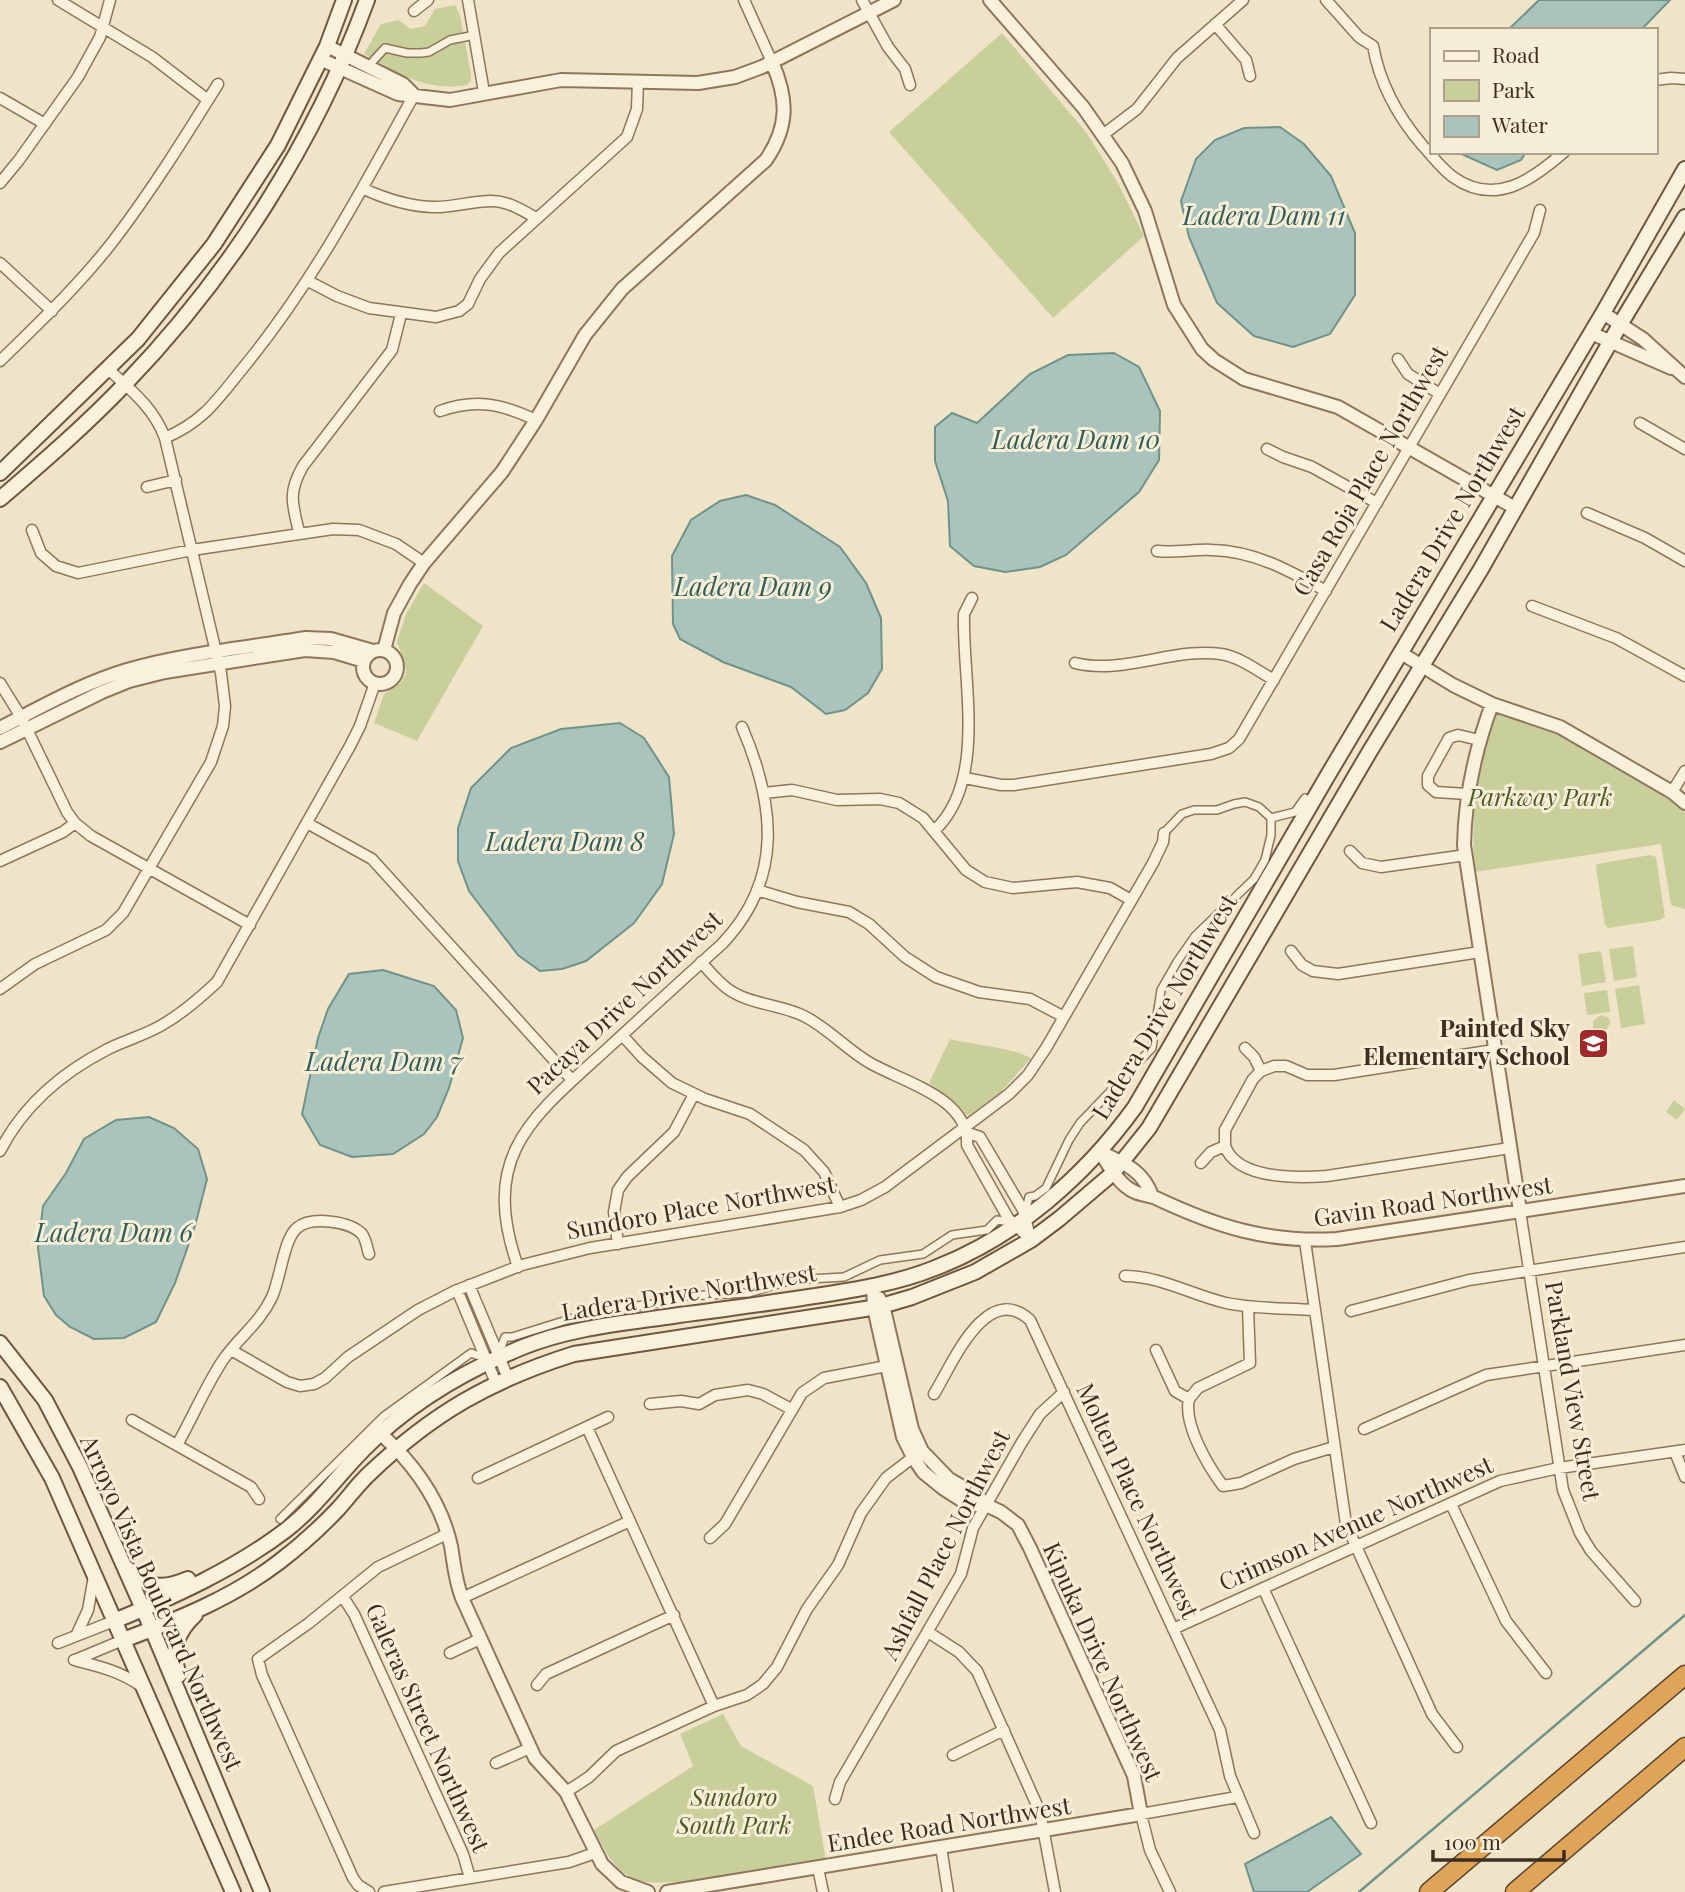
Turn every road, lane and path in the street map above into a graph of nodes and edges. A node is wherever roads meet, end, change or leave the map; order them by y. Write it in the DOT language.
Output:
graph roads {
  1 [pos="58,0"];
  2 [pos="110,0"];
  3 [pos="344,0"];
  4 [pos="367,0"];
  5 [pos="428,0"];
  6 [pos="468,0"];
  7 [pos="744,0"];
  8 [pos="862,0"];
  9 [pos="894,0"];
  10 [pos="990,0"];
  11 [pos="1243,0"];
  12 [pos="1326,0"];
  13 [pos="414,11"];
  14 [pos="869,13"];
  15 [pos="1215,24"];
  16 [pos="104,26"];
  17 [pos="475,35"];
  18 [pos="323,53"];
  19 [pos="373,61"];
  20 [pos="342,62"];
  21 [pos="772,62"];
  22 [pos="1250,76"];
  23 [pos="1685,79"];
  24 [pos="1657,80"];
  25 [pos="638,81"];
  26 [pos="218,83"];
  27 [pos="910,85"];
  28 [pos="484,92"];
  29 [pos="414,95"];
  30 [pos="0,98"];
  31 [pos="208,100"];
  32 [pos="45,124"];
  33 [pos="1104,134"];
  34 [pos="1430,153"];
  35 [pos="1431,154"];
  36 [pos="1562,154"];
  37 [pos="1685,169"];
  38 [pos="0,183"];
  39 [pos="364,189"];
  40 [pos="1540,210"];
  41 [pos="1685,217"];
  42 [pos="536,218"];
  43 [pos="0,263"];
  44 [pos="308,281"];
  45 [pos="52,311"];
  46 [pos="1603,313"];
  47 [pos="401,314"];
  48 [pos="1621,323"];
  49 [pos="1591,333"];
  50 [pos="1610,342"];
  51 [pos="1398,359"];
  52 [pos="0,361"];
  53 [pos="107,369"];
  54 [pos="1684,376"];
  55 [pos="125,385"];
  56 [pos="1440,394"];
  57 [pos="440,411"];
  58 [pos="536,420"];
  59 [pos="1640,424"];
  60 [pos="165,438"];
  61 [pos="1409,448"];
  62 [pos="1267,449"];
  63 [pos="1685,449"];
  64 [pos="0,473"];
  65 [pos="176,480"];
  66 [pos="148,487"];
  67 [pos="1494,496"];
  68 [pos="0,499"];
  69 [pos="1377,503"];
  70 [pos="1515,508"];
  71 [pos="1587,513"];
  72 [pos="32,530"];
  73 [pos="299,532"];
  74 [pos="192,550"];
  75 [pos="1157,551"];
  76 [pos="1685,561"];
  77 [pos="424,563"];
  78 [pos="1326,591"];
  79 [pos="972,597"];
  80 [pos="1532,606"];
  81 [pos="379,651"];
  82 [pos="1401,653"];
  83 [pos="217,658"];
  84 [pos="363,661"];
  85 [pos="1075,663"];
  86 [pos="1421,666"];
  87 [pos="1685,676"];
  88 [pos="1274,680"];
  89 [pos="0,683"];
  90 [pos="375,683"];
  91 [pos="1492,704"];
  92 [pos="24,723"];
  93 [pos="0,727"];
  94 [pos="742,727"];
  95 [pos="1479,740"];
  96 [pos="0,742"];
  97 [pos="1685,771"];
  98 [pos="965,778"];
  99 [pos="1672,792"];
  100 [pos="764,793"];
  101 [pos="1467,794"];
  102 [pos="1305,797"];
  103 [pos="1685,803"];
  104 [pos="1271,818"];
  105 [pos="307,823"];
  106 [pos="75,824"];
  107 [pos="934,831"];
  108 [pos="1164,833"];
  109 [pos="1350,850"];
  110 [pos="1465,855"];
  111 [pos="0,861"];
  112 [pos="149,869"];
  113 [pos="757,890"];
  114 [pos="1131,900"];
  115 [pos="250,925"];
  116 [pos="1291,951"];
  117 [pos="1480,952"];
  118 [pos="701,962"];
  119 [pos="0,989"];
  120 [pos="1064,1017"];
  121 [pos="622,1035"];
  122 [pos="1245,1048"];
  123 [pos="1494,1051"];
  124 [pos="1261,1071"];
  125 [pos="572,1080"];
  126 [pos="694,1094"];
  127 [pos="966,1130"];
  128 [pos="1225,1146"];
  129 [pos="1510,1148"];
  130 [pos="0,1151"];
  131 [pos="1100,1152"];
  132 [pos="1201,1163"];
  133 [pos="1117,1168"];
  134 [pos="1685,1186"];
  135 [pos="841,1207"];
  136 [pos="1520,1211"];
  137 [pos="1017,1217"];
  138 [pos="1031,1240"];
  139 [pos="1305,1241"];
  140 [pos="618,1244"];
  141 [pos="1685,1247"];
  142 [pos="369,1254"];
  143 [pos="518,1266"];
  144 [pos="1529,1271"];
  145 [pos="1125,1276"];
  146 [pos="469,1285"];
  147 [pos="873,1287"];
  148 [pos="457,1290"];
  149 [pos="878,1306"];
  150 [pos="1248,1307"];
  151 [pos="1314,1310"];
  152 [pos="1352,1311"];
  153 [pos="0,1343"];
  154 [pos="1685,1345"];
  155 [pos="231,1349"];
  156 [pos="1156,1350"];
  157 [pos="492,1355"];
  158 [pos="892,1365"];
  159 [pos="1544,1367"];
  160 [pos="502,1380"];
  161 [pos="0,1387"];
  162 [pos="1064,1392"];
  163 [pos="934,1394"];
  164 [pos="1189,1399"];
  165 [pos="650,1405"];
  166 [pos="791,1409"];
  167 [pos="608,1418"];
  168 [pos="132,1420"];
  169 [pos="587,1427"];
  170 [pos="1364,1429"];
  171 [pos="380,1433"];
  172 [pos="177,1444"];
  173 [pos="1334,1447"];
  174 [pos="397,1448"];
  175 [pos="1680,1451"];
  176 [pos="918,1454"];
  177 [pos="1559,1468"];
  178 [pos="1685,1476"];
  179 [pos="478,1478"];
  180 [pos="259,1499"];
  181 [pos="1451,1504"];
  182 [pos="986,1505"];
  183 [pos="279,1519"];
  184 [pos="630,1521"];
  185 [pos="447,1534"];
  186 [pos="710,1538"];
  187 [pos="1355,1546"];
  188 [pos="123,1566"];
  189 [pos="229,1566"];
  190 [pos="94,1576"];
  191 [pos="1263,1588"];
  192 [pos="343,1597"];
  193 [pos="462,1598"];
  194 [pos="1635,1601"];
  195 [pos="207,1605"];
  196 [pos="142,1609"];
  197 [pos="674,1615"];
  198 [pos="114,1621"];
  199 [pos="152,1629"];
  200 [pos="1172,1629"];
  201 [pos="928,1632"];
  202 [pos="76,1636"];
  203 [pos="480,1639"];
  204 [pos="123,1640"];
  205 [pos="58,1643"];
  206 [pos="450,1653"];
  207 [pos="1546,1673"];
  208 [pos="1685,1675"];
  209 [pos="537,1685"];
  210 [pos="144,1688"];
  211 [pos="715,1706"];
  212 [pos="1004,1730"];
  213 [pos="196,1735"];
  214 [pos="1457,1747"];
  215 [pos="1685,1747"];
  216 [pos="530,1748"];
  217 [pos="953,1755"];
  218 [pos="1685,1758"];
  219 [pos="496,1763"];
  220 [pos="566,1792"];
  221 [pos="1237,1797"];
  222 [pos="835,1799"];
  223 [pos="1141,1814"];
  224 [pos="1371,1823"];
  225 [pos="1592,1826"];
  226 [pos="1044,1830"];
  227 [pos="1254,1833"];
  228 [pos="941,1847"];
  229 [pos="595,1853"];
  230 [pos="818,1868"];
  231 [pos="470,1878"];
  232 [pos="721,1888"];
  233 [pos="233,1892"];
  234 [pos="262,1892"];
  235 [pos="369,1892"];
  236 [pos="384,1892"];
  237 [pos="648,1892"];
  238 [pos="667,1892"];
  239 [pos="823,1892"];
  240 [pos="948,1892"];
  241 [pos="1055,1892"];
  242 [pos="1170,1892"];
  243 [pos="1429,1892"];
  244 [pos="1515,1892"];
  1 -- 16 [label="street"];
  2 -- 16 [label="street"];
  3 -- 18 [label="main road"];
  4 -- 20 [label="main road"];
  5 -- 13 [label="street"];
  6 -- 17 [label="street"];
  7 -- 21 [label="street"];
  8 -- 14 [label="street"];
  9 -- 14 [label="street"];
  10 -- 33 [label="street"];
  11 -- 15 [label="street"];
  12 -- 34 [label="street"];
  14 -- 21 [label="street"];
  14 -- 27 [label="street"];
  15 -- 22 [label="street"];
  15 -- 33 [label="street"];
  16 -- 31 [label="street"];
  16 -- 32 [label="street"];
  17 -- 19 [label="street"];
  17 -- 28 [label="street"];
  18 -- 20 [label="street"];
  18 -- 53 [label="main road"];
  20 -- 29 [label="street"];
  20 -- 55 [label="main road"];
  21 -- 25 [label="street"];
  21 -- 58 [label="street"];
  23 -- 24 [label="street"];
  25 -- 28 [label="street"];
  25 -- 42 [label="street"];
  26 -- 31 [label="street"];
  28 -- 29 [label="street"];
  29 -- 39 [label="street"];
  30 -- 32 [label="street"];
  31 -- 45 [label="street"];
  32 -- 38 [label="street"];
  33 -- 61 [label="street"];
  35 -- 36 [label="street"];
  37 -- 46 [label="main road, Ladera Drive Northwest"];
  39 -- 42 [label="street"];
  39 -- 44 [label="street"];
  40 -- 56 [label="street, Casa Roja Place Northwest"];
  41 -- 48 [label="main road, Ladera Drive Northwest"];
  42 -- 47 [label="street"];
  43 -- 45 [label="street"];
  44 -- 47 [label="street"];
  44 -- 60 [label="street"];
  45 -- 52 [label="street"];
  46 -- 48 [label="street"];
  46 -- 49 [label="main road, Ladera Drive Northwest"];
  47 -- 73 [label="street"];
  48 -- 50 [label="main road, Ladera Drive Northwest"];
  48 -- 54 [label="street"];
  49 -- 50 [label="street"];
  49 -- 67 [label="main road, Ladera Drive Northwest"];
  50 -- 54 [label="street"];
  50 -- 70 [label="main road, Ladera Drive Northwest"];
  51 -- 56 [label="street"];
  53 -- 55 [label="street"];
  53 -- 64 [label="main road"];
  55 -- 60 [label="street"];
  55 -- 68 [label="main road"];
  56 -- 61 [label="street, Casa Roja Place Northwest"];
  57 -- 58 [label="street"];
  58 -- 77 [label="street"];
  59 -- 63 [label="street"];
  60 -- 65 [label="street"];
  61 -- 67 [label="street"];
  61 -- 69 [label="street, Casa Roja Place Northwest"];
  62 -- 69 [label="street"];
  65 -- 66 [label="street"];
  65 -- 74 [label="street"];
  67 -- 70 [label="street"];
  67 -- 82 [label="main road, Ladera Drive Northwest"];
  69 -- 78 [label="street, Casa Roja Place Northwest"];
  70 -- 86 [label="main road, Ladera Drive Northwest"];
  71 -- 76 [label="street"];
  72 -- 74 [label="street"];
  73 -- 74 [label="street"];
  73 -- 77 [label="street"];
  74 -- 83 [label="street"];
  75 -- 78 [label="street"];
  77 -- 81 [label="street"];
  78 -- 88 [label="street, Casa Roja Place Northwest"];
  79 -- 98 [label="street"];
  80 -- 87 [label="street"];
  81 -- 83 [label="street"];
  81 -- 84 [label="street"];
  81 -- 90 [label="street"];
  82 -- 86 [label="street"];
  82 -- 131 [label="main road, Ladera Drive Northwest"];
  83 -- 84 [label="street"];
  83 -- 92 [label="street"];
  83 -- 112 [label="street"];
  84 -- 90 [label="street"];
  85 -- 88 [label="street"];
  86 -- 91 [label="street"];
  86 -- 133 [label="main road, Ladera Drive Northwest"];
  88 -- 98 [label="street, Casa Roja Place Northwest"];
  89 -- 92 [label="street"];
  90 -- 105 [label="street"];
  91 -- 95 [label="street"];
  91 -- 99 [label="street"];
  92 -- 93 [label="street"];
  92 -- 96 [label="street"];
  92 -- 106 [label="street"];
  94 -- 100 [label="street, Pacaya Drive Northwest"];
  95 -- 101 [label="street"];
  95 -- 101 [label="street"];
  97 -- 99 [label="street"];
  98 -- 107 [label="street"];
  99 -- 103 [label="street"];
  100 -- 107 [label="street"];
  100 -- 113 [label="street, Pacaya Drive Northwest"];
  101 -- 110 [label="street"];
  102 -- 104 [label="street"];
  104 -- 108 [label="street"];
  104 -- 137 [label="street"];
  105 -- 115 [label="street"];
  105 -- 125 [label="street"];
  106 -- 111 [label="street"];
  106 -- 112 [label="street"];
  107 -- 114 [label="street"];
  108 -- 114 [label="street, Sundoro Place Northwest"];
  109 -- 110 [label="street"];
  110 -- 117 [label="street"];
  112 -- 115 [label="street"];
  112 -- 119 [label="street"];
  113 -- 118 [label="street, Pacaya Drive Northwest"];
  113 -- 120 [label="street"];
  114 -- 120 [label="street, Sundoro Place Northwest"];
  115 -- 130 [label="street"];
  116 -- 117 [label="street"];
  117 -- 123 [label="street"];
  118 -- 121 [label="street, Pacaya Drive Northwest"];
  118 -- 127 [label="street"];
  120 -- 127 [label="street, Sundoro Place Northwest"];
  121 -- 125 [label="street, Pacaya Drive Northwest"];
  121 -- 126 [label="street"];
  122 -- 124 [label="street"];
  123 -- 124 [label="street"];
  123 -- 129 [label="street"];
  124 -- 128 [label="street"];
  125 -- 143 [label="street, Pacaya Drive Northwest"];
  126 -- 135 [label="street"];
  126 -- 140 [label="street"];
  127 -- 135 [label="street, Sundoro Place Northwest"];
  127 -- 137 [label="street"];
  127 -- 137 [label="street"];
  128 -- 129 [label="street"];
  128 -- 132 [label="street"];
  129 -- 136 [label="street"];
  131 -- 133 [label="street, Gavin Road Northwest"];
  131 -- 137 [label="main road, Ladera Drive Northwest"];
  133 -- 138 [label="main road, Ladera Drive Northwest"];
  133 -- 139 [label="street, Gavin Road Northwest"];
  134 -- 136 [label="street, Gavin Road Northwest"];
  135 -- 140 [label="street, Sundoro Place Northwest"];
  136 -- 139 [label="street, Gavin Road Northwest"];
  136 -- 144 [label="street, Parkland View Street"];
  137 -- 138 [label="street"];
  137 -- 147 [label="main road, Ladera Drive Northwest"];
  137 -- 157 [label="street"];
  138 -- 149 [label="main road, Ladera Drive Northwest"];
  139 -- 151 [label="street"];
  140 -- 143 [label="street, Sundoro Place Northwest"];
  141 -- 144 [label="street"];
  142 -- 155 [label="street"];
  143 -- 146 [label="street, Sundoro Place Northwest"];
  144 -- 152 [label="street"];
  144 -- 159 [label="street, Parkland View Street"];
  145 -- 150 [label="street"];
  146 -- 148 [label="street, Sundoro Place Northwest"];
  146 -- 157 [label="street"];
  147 -- 149 [label="street, Kipuka Drive Northwest"];
  147 -- 157 [label="main road, Ladera Drive Northwest"];
  148 -- 155 [label="street, Sundoro Place Northwest"];
  148 -- 157 [label="street"];
  149 -- 158 [label="street, Kipuka Drive Northwest"];
  149 -- 160 [label="main road, Ladera Drive Northwest"];
  150 -- 151 [label="street"];
  150 -- 164 [label="street"];
  151 -- 173 [label="street"];
  153 -- 188 [label="main road, Arroyo Vista Boulevard Northwest"];
  154 -- 159 [label="street"];
  155 -- 172 [label="street"];
  156 -- 164 [label="street"];
  157 -- 160 [label="street"];
  157 -- 171 [label="main road, Ladera Drive Northwest"];
  157 -- 183 [label="street"];
  158 -- 166 [label="street"];
  158 -- 176 [label="street, Kipuka Drive Northwest"];
  159 -- 170 [label="street"];
  159 -- 177 [label="street, Parkland View Street"];
  160 -- 174 [label="main road, Ladera Drive Northwest"];
  161 -- 190 [label="main road, Arroyo Vista Boulevard Northwest"];
  162 -- 163 [label="street, Molten Place Northwest"];
  162 -- 182 [label="street, Ashfall Place Northwest"];
  162 -- 200 [label="street, Molten Place Northwest"];
  164 -- 173 [label="street"];
  165 -- 166 [label="street"];
  166 -- 186 [label="street"];
  167 -- 169 [label="street"];
  168 -- 172 [label="street"];
  169 -- 179 [label="street"];
  169 -- 184 [label="street"];
  171 -- 174 [label="street"];
  171 -- 189 [label="main road, Ladera Drive Northwest"];
  172 -- 180 [label="street"];
  173 -- 187 [label="street"];
  174 -- 185 [label="street"];
  174 -- 195 [label="main road, Ladera Drive Northwest"];
  175 -- 177 [label="street, Crimson Avenue Northwest"];
  175 -- 178 [label="street"];
  176 -- 182 [label="street, Kipuka Drive Northwest"];
  176 -- 211 [label="street"];
  177 -- 181 [label="street, Crimson Avenue Northwest"];
  177 -- 194 [label="street, Parkland View Street"];
  181 -- 187 [label="street, Crimson Avenue Northwest"];
  181 -- 207 [label="street"];
  182 -- 201 [label="street, Ashfall Place Northwest"];
  182 -- 223 [label="street, Kipuka Drive Northwest"];
  184 -- 193 [label="street"];
  184 -- 197 [label="street"];
  185 -- 192 [label="street"];
  185 -- 193 [label="street"];
  187 -- 191 [label="street, Crimson Avenue Northwest"];
  187 -- 214 [label="street"];
  188 -- 189 [label="main road"];
  188 -- 196 [label="main road, Arroyo Vista Boulevard Northwest"];
  189 -- 196 [label="main road, Ladera Drive Northwest"];
  190 -- 198 [label="main road, Arroyo Vista Boulevard Northwest"];
  190 -- 202 [label="street"];
  191 -- 200 [label="street, Crimson Avenue Northwest"];
  191 -- 224 [label="street"];
  192 -- 231 [label="street, Galeras Street Northwest"];
  192 -- 235 [label="street"];
  193 -- 203 [label="street"];
  195 -- 199 [label="main road, Ladera Drive Northwest"];
  195 -- 213 [label="main road"];
  196 -- 198 [label="main road, Ladera Drive Northwest"];
  196 -- 199 [label="main road, Arroyo Vista Boulevard Northwest"];
  197 -- 209 [label="street"];
  197 -- 211 [label="street"];
  198 -- 202 [label="street"];
  198 -- 204 [label="main road, Arroyo Vista Boulevard Northwest"];
  199 -- 204 [label="main road, Ladera Drive Northwest"];
  199 -- 213 [label="main road, Arroyo Vista Boulevard Northwest"];
  200 -- 221 [label="street, Molten Place Northwest"];
  201 -- 212 [label="street"];
  201 -- 222 [label="street, Ashfall Place Northwest"];
  202 -- 205 [label="street"];
  203 -- 206 [label="street"];
  203 -- 216 [label="street"];
  204 -- 210 [label="main road, Arroyo Vista Boulevard Northwest"];
  204 -- 210 [label="street"];
  208 -- 243 [label="highway"];
  210 -- 233 [label="main road, Arroyo Vista Boulevard Northwest"];
  211 -- 220 [label="street"];
  212 -- 217 [label="street"];
  212 -- 226 [label="street"];
  213 -- 234 [label="main road, Arroyo Vista Boulevard Northwest"];
  215 -- 225 [label="highway"];
  216 -- 219 [label="street"];
  216 -- 220 [label="street"];
  218 -- 225 [label="highway"];
  220 -- 229 [label="street"];
  221 -- 223 [label="street, Endee Road Northwest"];
  221 -- 227 [label="street, Molten Place Northwest"];
  223 -- 226 [label="street, Endee Road Northwest"];
  223 -- 242 [label="street, Kipuka Drive Northwest"];
  225 -- 244 [label="highway"];
  226 -- 228 [label="street, Endee Road Northwest"];
  226 -- 241 [label="street"];
  228 -- 230 [label="street, Endee Road Northwest"];
  228 -- 240 [label="street"];
  229 -- 231 [label="street"];
  229 -- 237 [label="street"];
  230 -- 232 [label="street, Endee Road Northwest"];
  230 -- 239 [label="street"];
  231 -- 236 [label="street"];
  232 -- 238 [label="street, Endee Road Northwest"];
}
